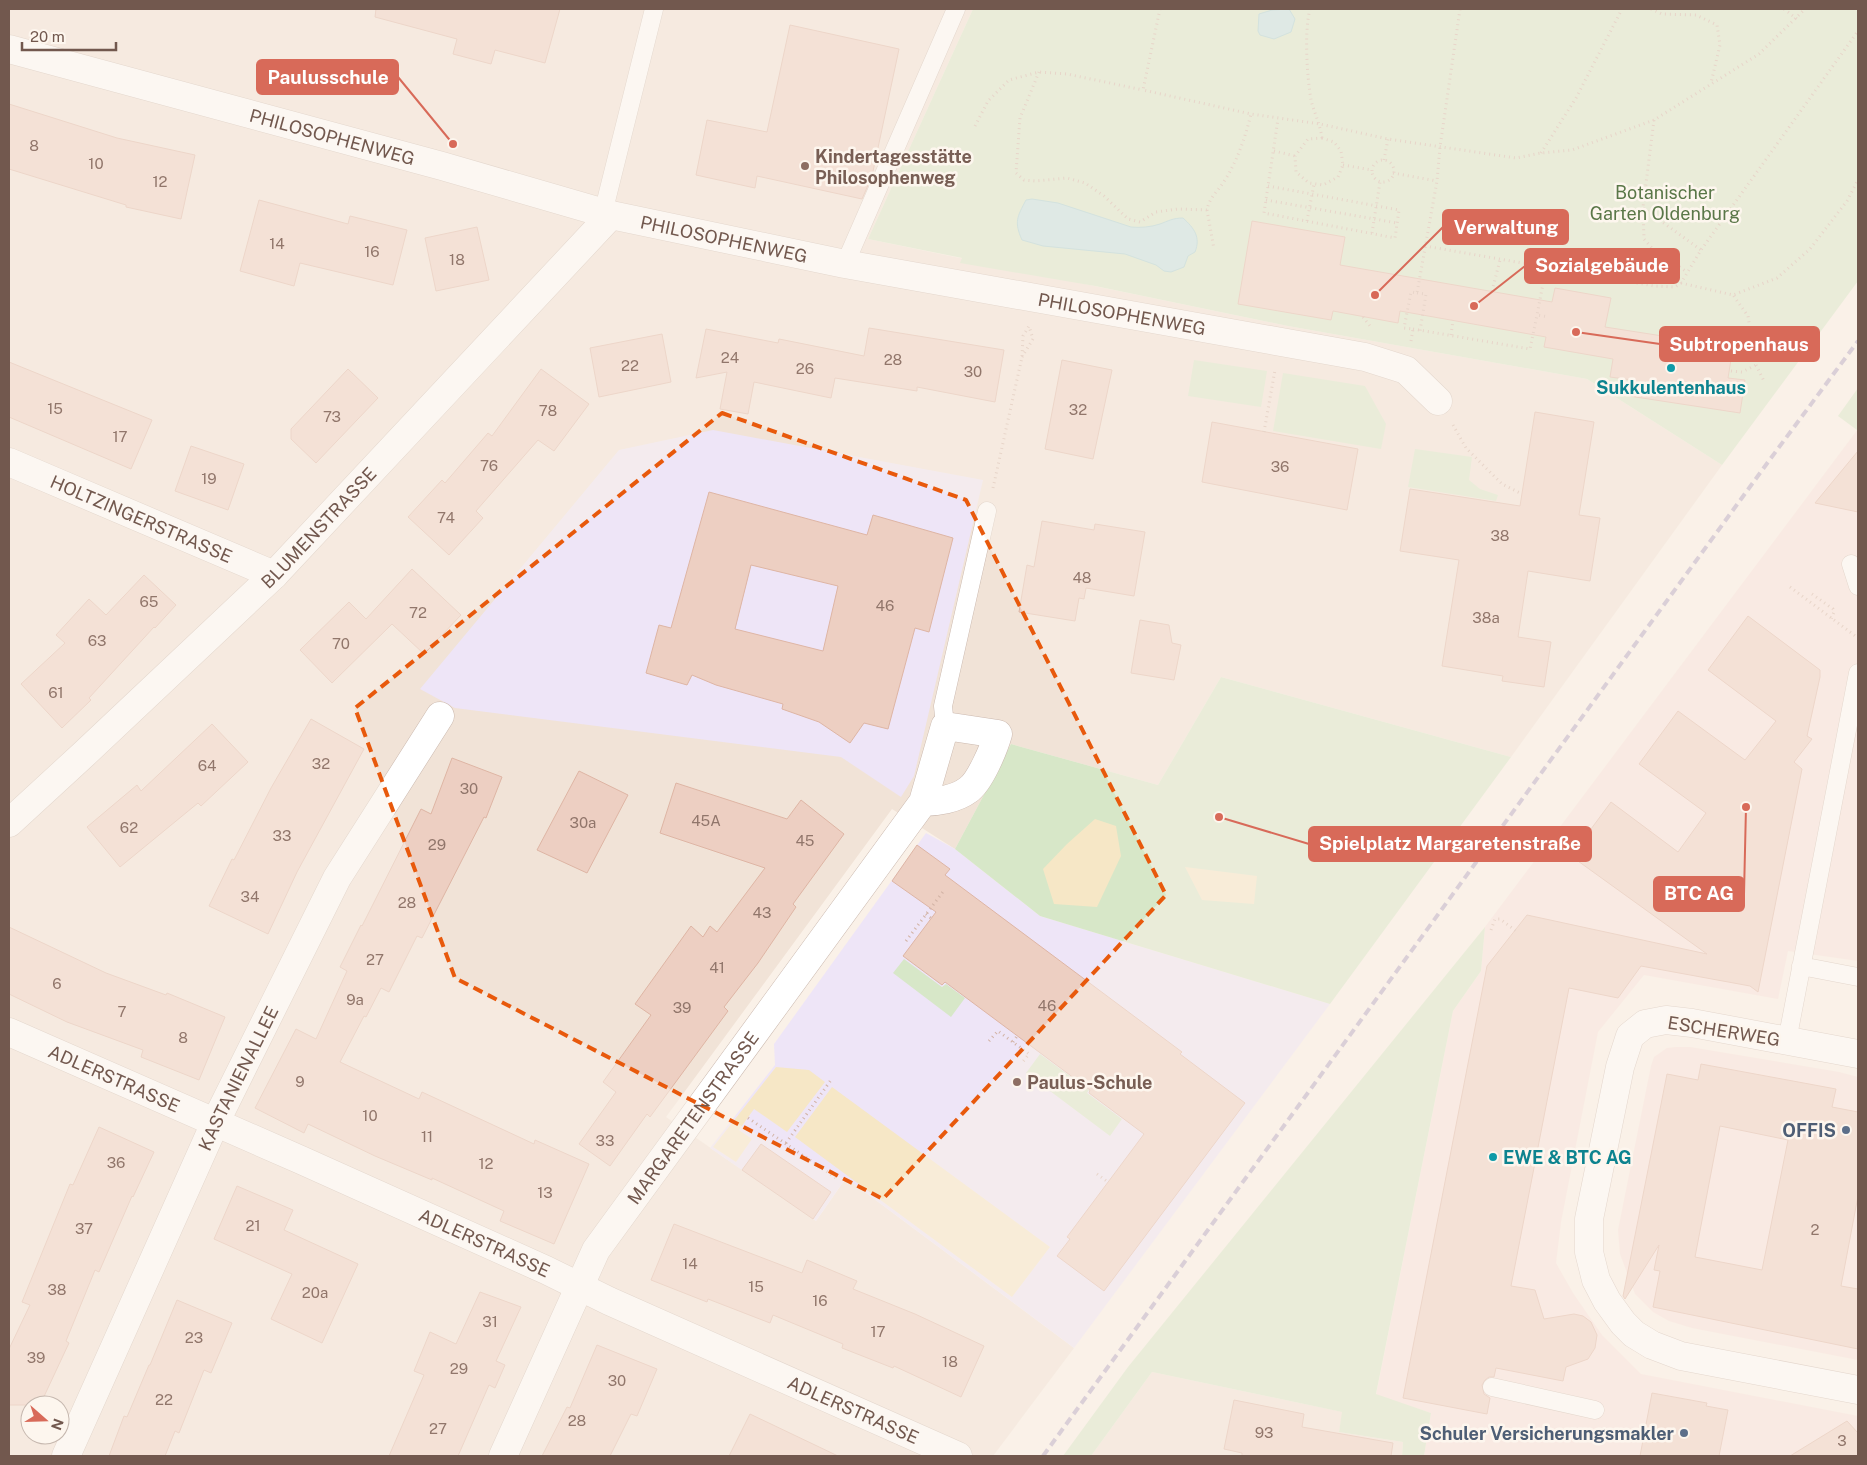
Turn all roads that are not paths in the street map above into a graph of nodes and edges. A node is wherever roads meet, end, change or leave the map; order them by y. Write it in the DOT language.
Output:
graph roads {
  1 [pos="654,9"];
  2 [pos="956,9"];
  3 [pos="9,49"];
  4 [pos="607,214"];
  5 [pos="845,264"];
  6 [pos="1438,400"];
  7 [pos="9,462"];
  8 [pos="987,511"];
  9 [pos="1850,564"];
  10 [pos="274,575"];
  11 [pos="1858,586"];
  12 [pos="1858,673"];
  13 [pos="440,716"];
  14 [pos="945,726"];
  15 [pos="923,802"];
  16 [pos="9,823"];
  17 [pos="1801,966"];
  18 [pos="1858,977"];
  19 [pos="9,1032"];
  20 [pos="1787,1040"];
  21 [pos="1858,1054"];
  22 [pos="215,1123"];
  23 [pos="580,1287"];
  24 [pos="1492,1387"];
  25 [pos="1858,1390"];
  26 [pos="1595,1410"];
  27 [pos="66,1456"];
  28 [pos="503,1456"];
  29 [pos="958,1456"];
  1 -- 4 [label="lane"];
  2 -- 5 [label="lane"];
  3 -- 4 [label="street, PHILOSOPHENWEG"];
  4 -- 5 [label="street, PHILOSOPHENWEG"];
  4 -- 10 [label="street, BLUMENSTRASSE"];
  5 -- 6 [label="street, PHILOSOPHENWEG"];
  7 -- 10 [label="street, HOLTZINGERSTRASSE"];
  8 -- 14 [label="lane"];
  9 -- 11 [label="lane"];
  10 -- 16 [label="street, BLUMENSTRASSE"];
  12 -- 17 [label="lane"];
  13 -- 22 [label="street, KASTANIENALLEE"];
  14 -- 15 [label="street, MARGARETENSTRASSE"];
  14 -- 15 [label="street"];
  15 -- 23 [label="street, MARGARETENSTRASSE"];
  17 -- 18 [label="lane"];
  17 -- 20 [label="lane"];
  19 -- 22 [label="street, ADLERSTRASSE"];
  20 -- 21 [label="street, ESCHERWEG"];
  20 -- 25 [label="street, ESCHERWEG"];
  22 -- 23 [label="street, ADLERSTRASSE"];
  22 -- 27 [label="street, KASTANIENALLEE"];
  23 -- 28 [label="street, MARGARETENSTRASSE"];
  23 -- 29 [label="street, ADLERSTRASSE"];
  24 -- 26 [label="lane"];
}
